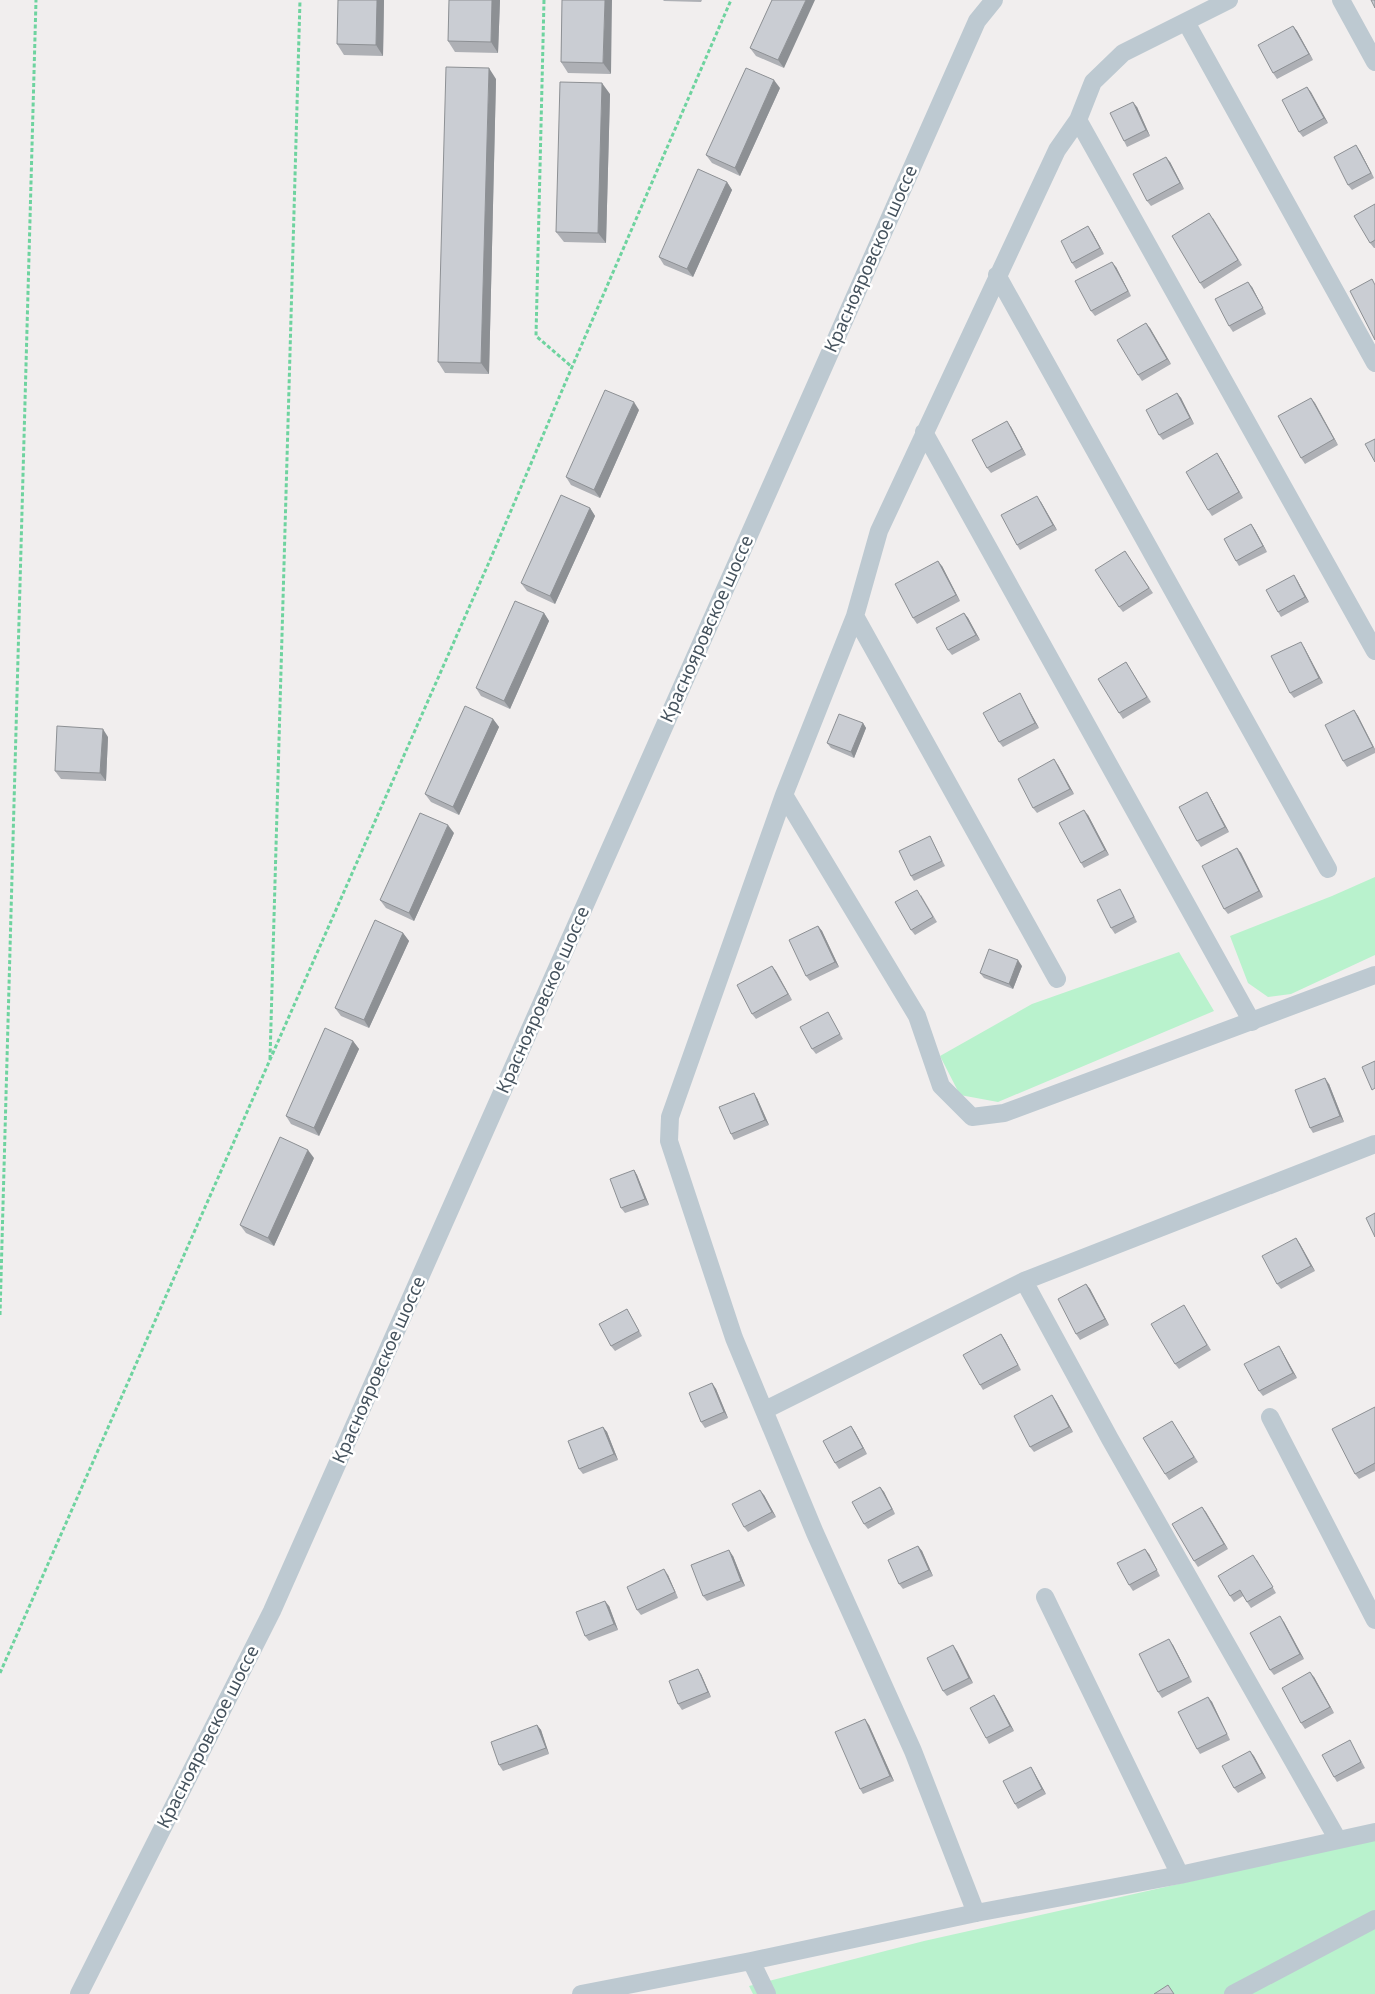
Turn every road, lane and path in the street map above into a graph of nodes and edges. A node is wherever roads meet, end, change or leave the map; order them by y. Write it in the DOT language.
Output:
graph roads {
  1 [pos="36,0"];
  2 [pos="300,0"];
  3 [pos="544,0"];
  4 [pos="731,0"];
  5 [pos="994,0"];
  6 [pos="1229,0"];
  7 [pos="1341,0"];
  8 [pos="1186,22"];
  9 [pos="1375,62"];
  10 [pos="1078,120"];
  11 [pos="997,275"];
  12 [pos="1375,363"];
  13 [pos="572,367"];
  14 [pos="924,432"];
  15 [pos="855,616"];
  16 [pos="1375,651"];
  17 [pos="784,796"];
  18 [pos="1328,869"];
  19 [pos="1375,975"];
  20 [pos="1057,978"];
  21 [pos="1252,1022"];
  22 [pos="270,1061"];
  23 [pos="1375,1144"];
  24 [pos="1024,1281"];
  25 [pos="0,1315"];
  26 [pos="765,1410"];
  27 [pos="1270,1417"];
  28 [pos="1045,1597"];
  29 [pos="1375,1620"];
  30 [pos="0,1674"];
  31 [pos="1375,1832"];
  32 [pos="1338,1840"];
  33 [pos="1180,1875"];
  34 [pos="976,1913"];
  35 [pos="1375,1919"];
  36 [pos="751,1961"];
  37 [pos="79,1994"];
  38 [pos="581,1994"];
  39 [pos="767,1994"];
  40 [pos="1233,1994"];
  1 -- 25 [label="path"];
  2 -- 22 [label="path"];
  3 -- 13 [label="path"];
  4 -- 13 [label="path"];
  5 -- 37 [label="street, Краснояровское шоссе"];
  6 -- 8 [label="street"];
  7 -- 9 [label="street"];
  8 -- 10 [label="street"];
  8 -- 12 [label="street"];
  10 -- 11 [label="street"];
  10 -- 16 [label="street"];
  11 -- 14 [label="street"];
  11 -- 18 [label="street"];
  13 -- 22 [label="path"];
  14 -- 15 [label="street"];
  14 -- 21 [label="street"];
  15 -- 17 [label="street"];
  15 -- 20 [label="street"];
  17 -- 21 [label="street"];
  17 -- 26 [label="street"];
  19 -- 21 [label="street"];
  22 -- 30 [label="path"];
  23 -- 24 [label="street"];
  24 -- 26 [label="street"];
  24 -- 32 [label="street"];
  26 -- 34 [label="street"];
  27 -- 29 [label="street"];
  28 -- 33 [label="street"];
  31 -- 32 [label="street"];
  32 -- 33 [label="street"];
  33 -- 34 [label="street"];
  34 -- 36 [label="street"];
  35 -- 40 [label="street"];
  36 -- 38 [label="street"];
  36 -- 39 [label="street"];
}
